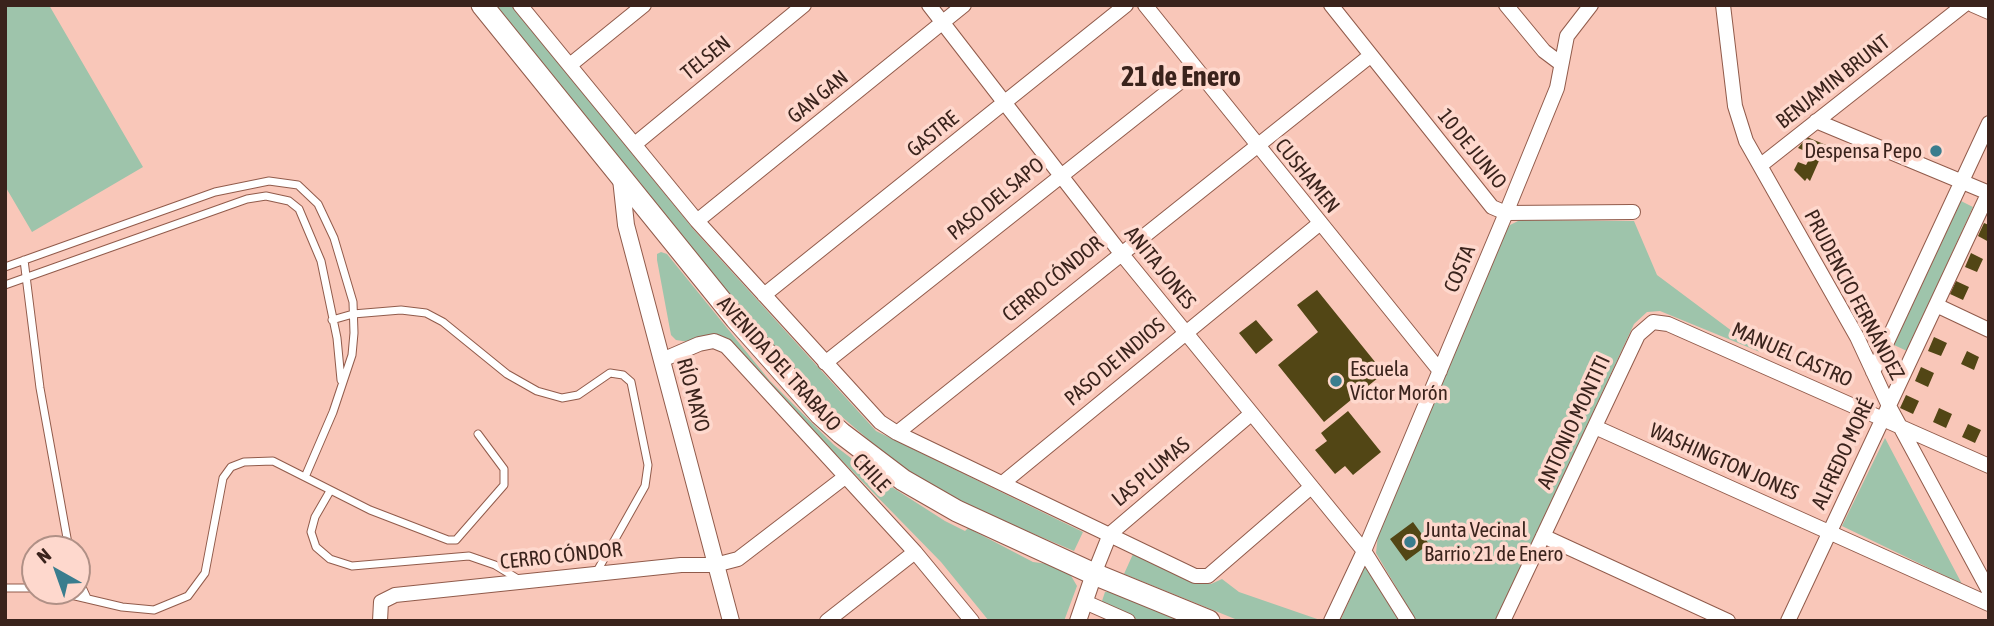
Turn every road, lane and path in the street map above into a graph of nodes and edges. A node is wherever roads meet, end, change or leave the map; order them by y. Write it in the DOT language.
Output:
graph roads {
  1 [pos="466,5"];
  2 [pos="482,5"];
  3 [pos="520,5"];
  4 [pos="644,5"];
  5 [pos="804,5"];
  6 [pos="929,5"];
  7 [pos="964,5"];
  8 [pos="1126,5"];
  9 [pos="1145,5"];
  10 [pos="1331,5"];
  11 [pos="1506,5"];
  12 [pos="1591,5"];
  13 [pos="1723,5"];
  14 [pos="1964,5"];
  15 [pos="1973,5"];
  16 [pos="1989,12"];
  17 [pos="943,22"];
  18 [pos="508,39"];
  19 [pos="1370,56"];
  20 [pos="1560,63"];
  21 [pos="570,65"];
  22 [pos="1195,70"];
  23 [pos="1005,103"];
  24 [pos="1816,121"];
  25 [pos="1989,123"];
  26 [pos="635,144"];
  27 [pos="1255,145"];
  28 [pos="1760,165"];
  29 [pos="1059,175"];
  30 [pos="621,179"];
  31 [pos="1962,180"];
  32 [pos="1989,192"];
  33 [pos="1633,212"];
  34 [pos="1506,213"];
  35 [pos="697,221"];
  36 [pos="1319,224"];
  37 [pos="1121,252"];
  38 [pos="24,260"];
  39 [pos="5,267"];
  40 [pos="26,277"];
  41 [pos="5,285"];
  42 [pos="764,295"];
  43 [pos="1936,305"];
  44 [pos="353,314"];
  45 [pos="332,320"];
  46 [pos="1653,322"];
  47 [pos="1989,330"];
  48 [pos="1184,332"];
  49 [pos="662,360"];
  50 [pos="825,363"];
  51 [pos="1440,371"];
  52 [pos="1873,372"];
  53 [pos="341,388"];
  54 [pos="1886,412"];
  55 [pos="1251,414"];
  56 [pos="1901,425"];
  57 [pos="1595,427"];
  58 [pos="897,433"];
  59 [pos="478,434"];
  60 [pos="1989,466"];
  61 [pos="305,477"];
  62 [pos="845,477"];
  63 [pos="1003,482"];
  64 [pos="1311,487"];
  65 [pos="330,491"];
  66 [pos="1830,532"];
  67 [pos="1110,534"];
  68 [pos="66,535"];
  69 [pos="1543,536"];
  70 [pos="1364,551"];
  71 [pos="915,552"];
  72 [pos="715,565"];
  73 [pos="595,574"];
  74 [pos="1094,574"];
  75 [pos="521,582"];
  76 [pos="1989,591"];
  77 [pos="91,600"];
  78 [pos="1085,602"];
  79 [pos="1989,604"];
  80 [pos="380,621"];
  81 [pos="731,621"];
  82 [pos="827,621"];
  83 [pos="972,621"];
  84 [pos="1078,621"];
  85 [pos="1128,621"];
  86 [pos="1209,621"];
  87 [pos="1331,621"];
  88 [pos="1408,621"];
  89 [pos="1503,621"];
  90 [pos="1728,621"];
  91 [pos="1788,621"];
  1 -- 18 [label="main road, AVENIDA DEL TRABAJO"];
  2 -- 18 [label="main road, AVENIDA DEL TRABAJO"];
  3 -- 21 [label="street, AVENIDA DEL TRABAJO"];
  4 -- 21 [label="street"];
  5 -- 26 [label="street, TELSEN"];
  6 -- 17 [label="street, ANITA JONES"];
  7 -- 17 [label="street, GAN GAN"];
  8 -- 23 [label="street, GASTRE"];
  9 -- 22 [label="street, CUSHAMEN"];
  10 -- 19 [label="street, 10 DE JUNIO"];
  11 -- 20 [label="street"];
  12 -- 20 [label="street, COSTA"];
  13 -- 28 [label="street, PRUDENCIO FERNÁNDEZ"];
  14 -- 24 [label="street, BENJAMIN BRUNT"];
  15 -- 16 [label="street"];
  17 -- 23 [label="street, ANITA JONES"];
  17 -- 35 [label="street, GAN GAN"];
  18 -- 30 [label="main road, AVENIDA DEL TRABAJO"];
  19 -- 27 [label="street, CERRO CÓNDOR"];
  19 -- 34 [label="street, 10 DE JUNIO"];
  20 -- 34 [label="street, COSTA"];
  21 -- 26 [label="street, AVENIDA DEL TRABAJO"];
  22 -- 27 [label="street, CUSHAMEN"];
  22 -- 29 [label="street, PASO DEL SAPO"];
  23 -- 29 [label="street, ANITA JONES"];
  23 -- 42 [label="street, GASTRE"];
  24 -- 28 [label="street, BENJAMIN BRUNT"];
  24 -- 31 [label="street"];
  25 -- 31 [label="street, ALFREDO MORÉ"];
  26 -- 35 [label="street, AVENIDA DEL TRABAJO"];
  27 -- 36 [label="street, CUSHAMEN"];
  27 -- 37 [label="street, CERRO CÓNDOR"];
  28 -- 52 [label="street, PRUDENCIO FERNÁNDEZ"];
  29 -- 37 [label="street, ANITA JONES"];
  29 -- 50 [label="street, PASO DEL SAPO"];
  30 -- 49 [label="street, RÍO MAYO"];
  30 -- 74 [label="main road, AVENIDA DEL TRABAJO"];
  31 -- 32 [label="street"];
  31 -- 52 [label="street, ALFREDO MORÉ"];
  32 -- 43 [label="street, ALFREDO MORÉ"];
  33 -- 34 [label="street, 10 DE JUNIO"];
  34 -- 51 [label="street, COSTA"];
  35 -- 42 [label="street, AVENIDA DEL TRABAJO"];
  36 -- 48 [label="street, PASO DE INDIOS"];
  36 -- 51 [label="street, CUSHAMEN"];
  37 -- 48 [label="street, ANITA JONES"];
  37 -- 58 [label="street, CERRO CÓNDOR"];
  38 -- 39 [label="lane"];
  38 -- 40 [label="lane"];
  38 -- 44 [label="lane"];
  40 -- 41 [label="lane"];
  40 -- 45 [label="lane"];
  40 -- 68 [label="lane"];
  42 -- 50 [label="street, AVENIDA DEL TRABAJO"];
  43 -- 47 [label="street"];
  43 -- 54 [label="street, ALFREDO MORÉ"];
  44 -- 45 [label="lane"];
  44 -- 53 [label="lane"];
  44 -- 73 [label="lane"];
  45 -- 53 [label="lane"];
  46 -- 54 [label="street, MANUEL CASTRO"];
  46 -- 57 [label="street, ANTONIO MONTITI"];
  48 -- 55 [label="street, ANITA JONES"];
  48 -- 63 [label="street, PASO DE INDIOS"];
  49 -- 62 [label="street, CHILE"];
  49 -- 72 [label="street, RÍO MAYO"];
  50 -- 58 [label="street, AVENIDA DEL TRABAJO"];
  51 -- 70 [label="street, COSTA"];
  52 -- 54 [label="street, PRUDENCIO FERNÁNDEZ"];
  53 -- 61 [label="lane"];
  54 -- 56 [label="street, PRUDENCIO FERNÁNDEZ"];
  54 -- 66 [label="street, ALFREDO MORÉ"];
  55 -- 64 [label="street, ANITA JONES"];
  55 -- 67 [label="street, LAS PLUMAS"];
  56 -- 60 [label="street"];
  56 -- 76 [label="street, PRUDENCIO FERNÁNDEZ"];
  57 -- 66 [label="street, WASHINGTON JONES"];
  57 -- 69 [label="street, ANTONIO MONTITI"];
  58 -- 63 [label="street, AVENIDA DEL TRABAJO"];
  59 -- 65 [label="lane"];
  61 -- 65 [label="lane"];
  61 -- 77 [label="lane"];
  62 -- 71 [label="street, CHILE"];
  62 -- 72 [label="street, CERRO CÓNDOR"];
  63 -- 67 [label="street, AVENIDA DEL TRABAJO"];
  64 -- 67 [label="street, AVENIDA DEL TRABAJO"];
  64 -- 70 [label="street, ANITA JONES"];
  65 -- 75 [label="lane"];
  66 -- 79 [label="street, WASHINGTON JONES"];
  66 -- 91 [label="street, ALFREDO MORÉ"];
  67 -- 74 [label="street, LAS PLUMAS"];
  69 -- 89 [label="street, ANTONIO MONTITI"];
  69 -- 90 [label="street"];
  70 -- 87 [label="street, COSTA"];
  70 -- 88 [label="street"];
  71 -- 82 [label="street"];
  71 -- 83 [label="street, CHILE"];
  72 -- 73 [label="street, CERRO CÓNDOR"];
  72 -- 81 [label="street, RÍO MAYO"];
  73 -- 75 [label="street, CERRO CÓNDOR"];
  74 -- 78 [label="street"];
  74 -- 86 [label="main road, AVENIDA DEL TRABAJO"];
  75 -- 80 [label="street, CERRO CÓNDOR"];
  78 -- 84 [label="street"];
  78 -- 85 [label="street"];
}
